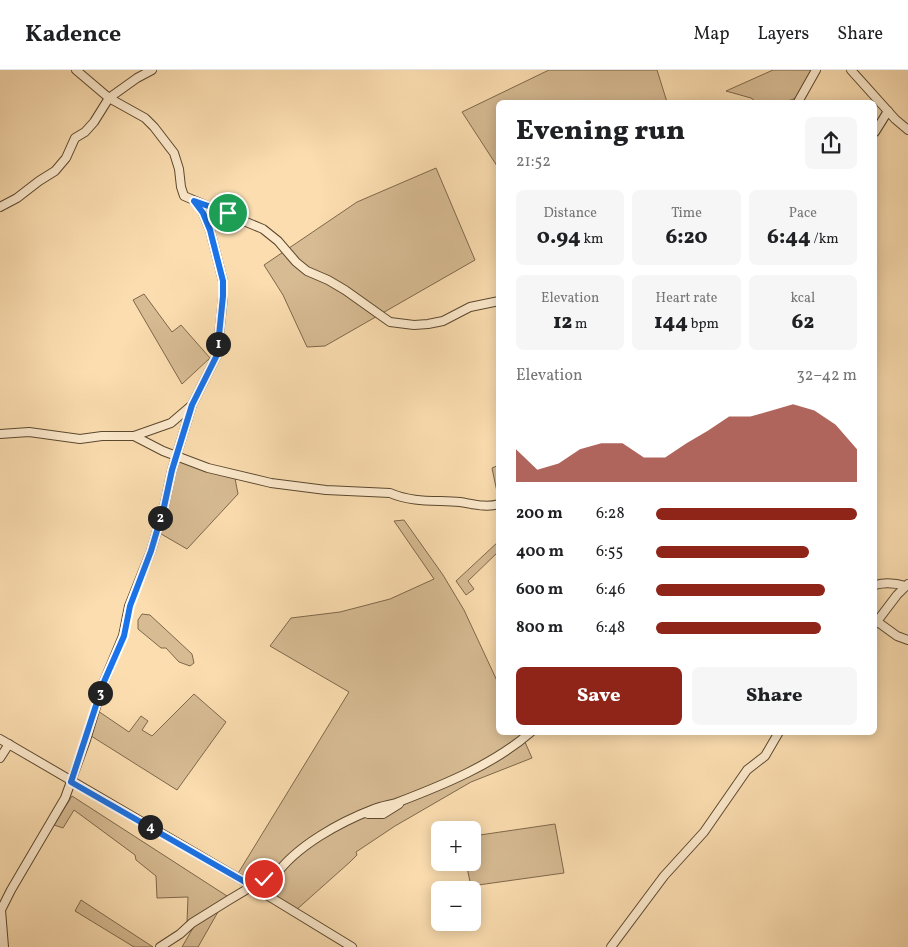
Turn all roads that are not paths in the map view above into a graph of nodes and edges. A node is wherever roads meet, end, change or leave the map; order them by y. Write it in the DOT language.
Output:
graph roads {
  1 [pos="76,70"];
  2 [pos="152,70"];
  3 [pos="816,70"];
  4 [pos="851,70"];
  5 [pos="109,98"];
  6 [pos="799,100"];
  7 [pos="888,111"];
  8 [pos="877,129"];
  9 [pos="908,130"];
  10 [pos="194,201"];
  11 [pos="0,207"];
  12 [pos="496,302"];
  13 [pos="192,405"];
  14 [pos="0,434"];
  15 [pos="134,436"];
  16 [pos="176,456"];
  17 [pos="496,505"];
  18 [pos="907,585"];
  19 [pos="877,586"];
  20 [pos="877,620"];
  21 [pos="877,623"];
  22 [pos="908,640"];
  23 [pos="527,735"];
  24 [pos="777,735"];
  25 [pos="0,739"];
  26 [pos="9,744"];
  27 [pos="0,758"];
  28 [pos="71,782"];
  29 [pos="252,886"];
  30 [pos="4,947"];
  31 [pos="160,947"];
  32 [pos="352,947"];
  33 [pos="611,947"];
  1 -- 5 [label="street"];
  2 -- 5 [label="street"];
  3 -- 6 [label="street"];
  4 -- 7 [label="street"];
  5 -- 10 [label="street"];
  5 -- 11 [label="street"];
  7 -- 8 [label="street"];
  7 -- 9 [label="street"];
  10 -- 12 [label="street"];
  10 -- 13 [label="street"];
  13 -- 15 [label="street"];
  13 -- 16 [label="street"];
  14 -- 15 [label="street"];
  15 -- 16 [label="street"];
  16 -- 17 [label="street"];
  16 -- 28 [label="street"];
  18 -- 19 [label="street"];
  18 -- 20 [label="street"];
  21 -- 22 [label="street"];
  23 -- 29 [label="street"];
  24 -- 33 [label="street"];
  25 -- 26 [label="street"];
  26 -- 27 [label="street"];
  26 -- 28 [label="street"];
  28 -- 29 [label="street"];
  28 -- 30 [label="street"];
  29 -- 31 [label="street"];
  29 -- 32 [label="street"];
}
